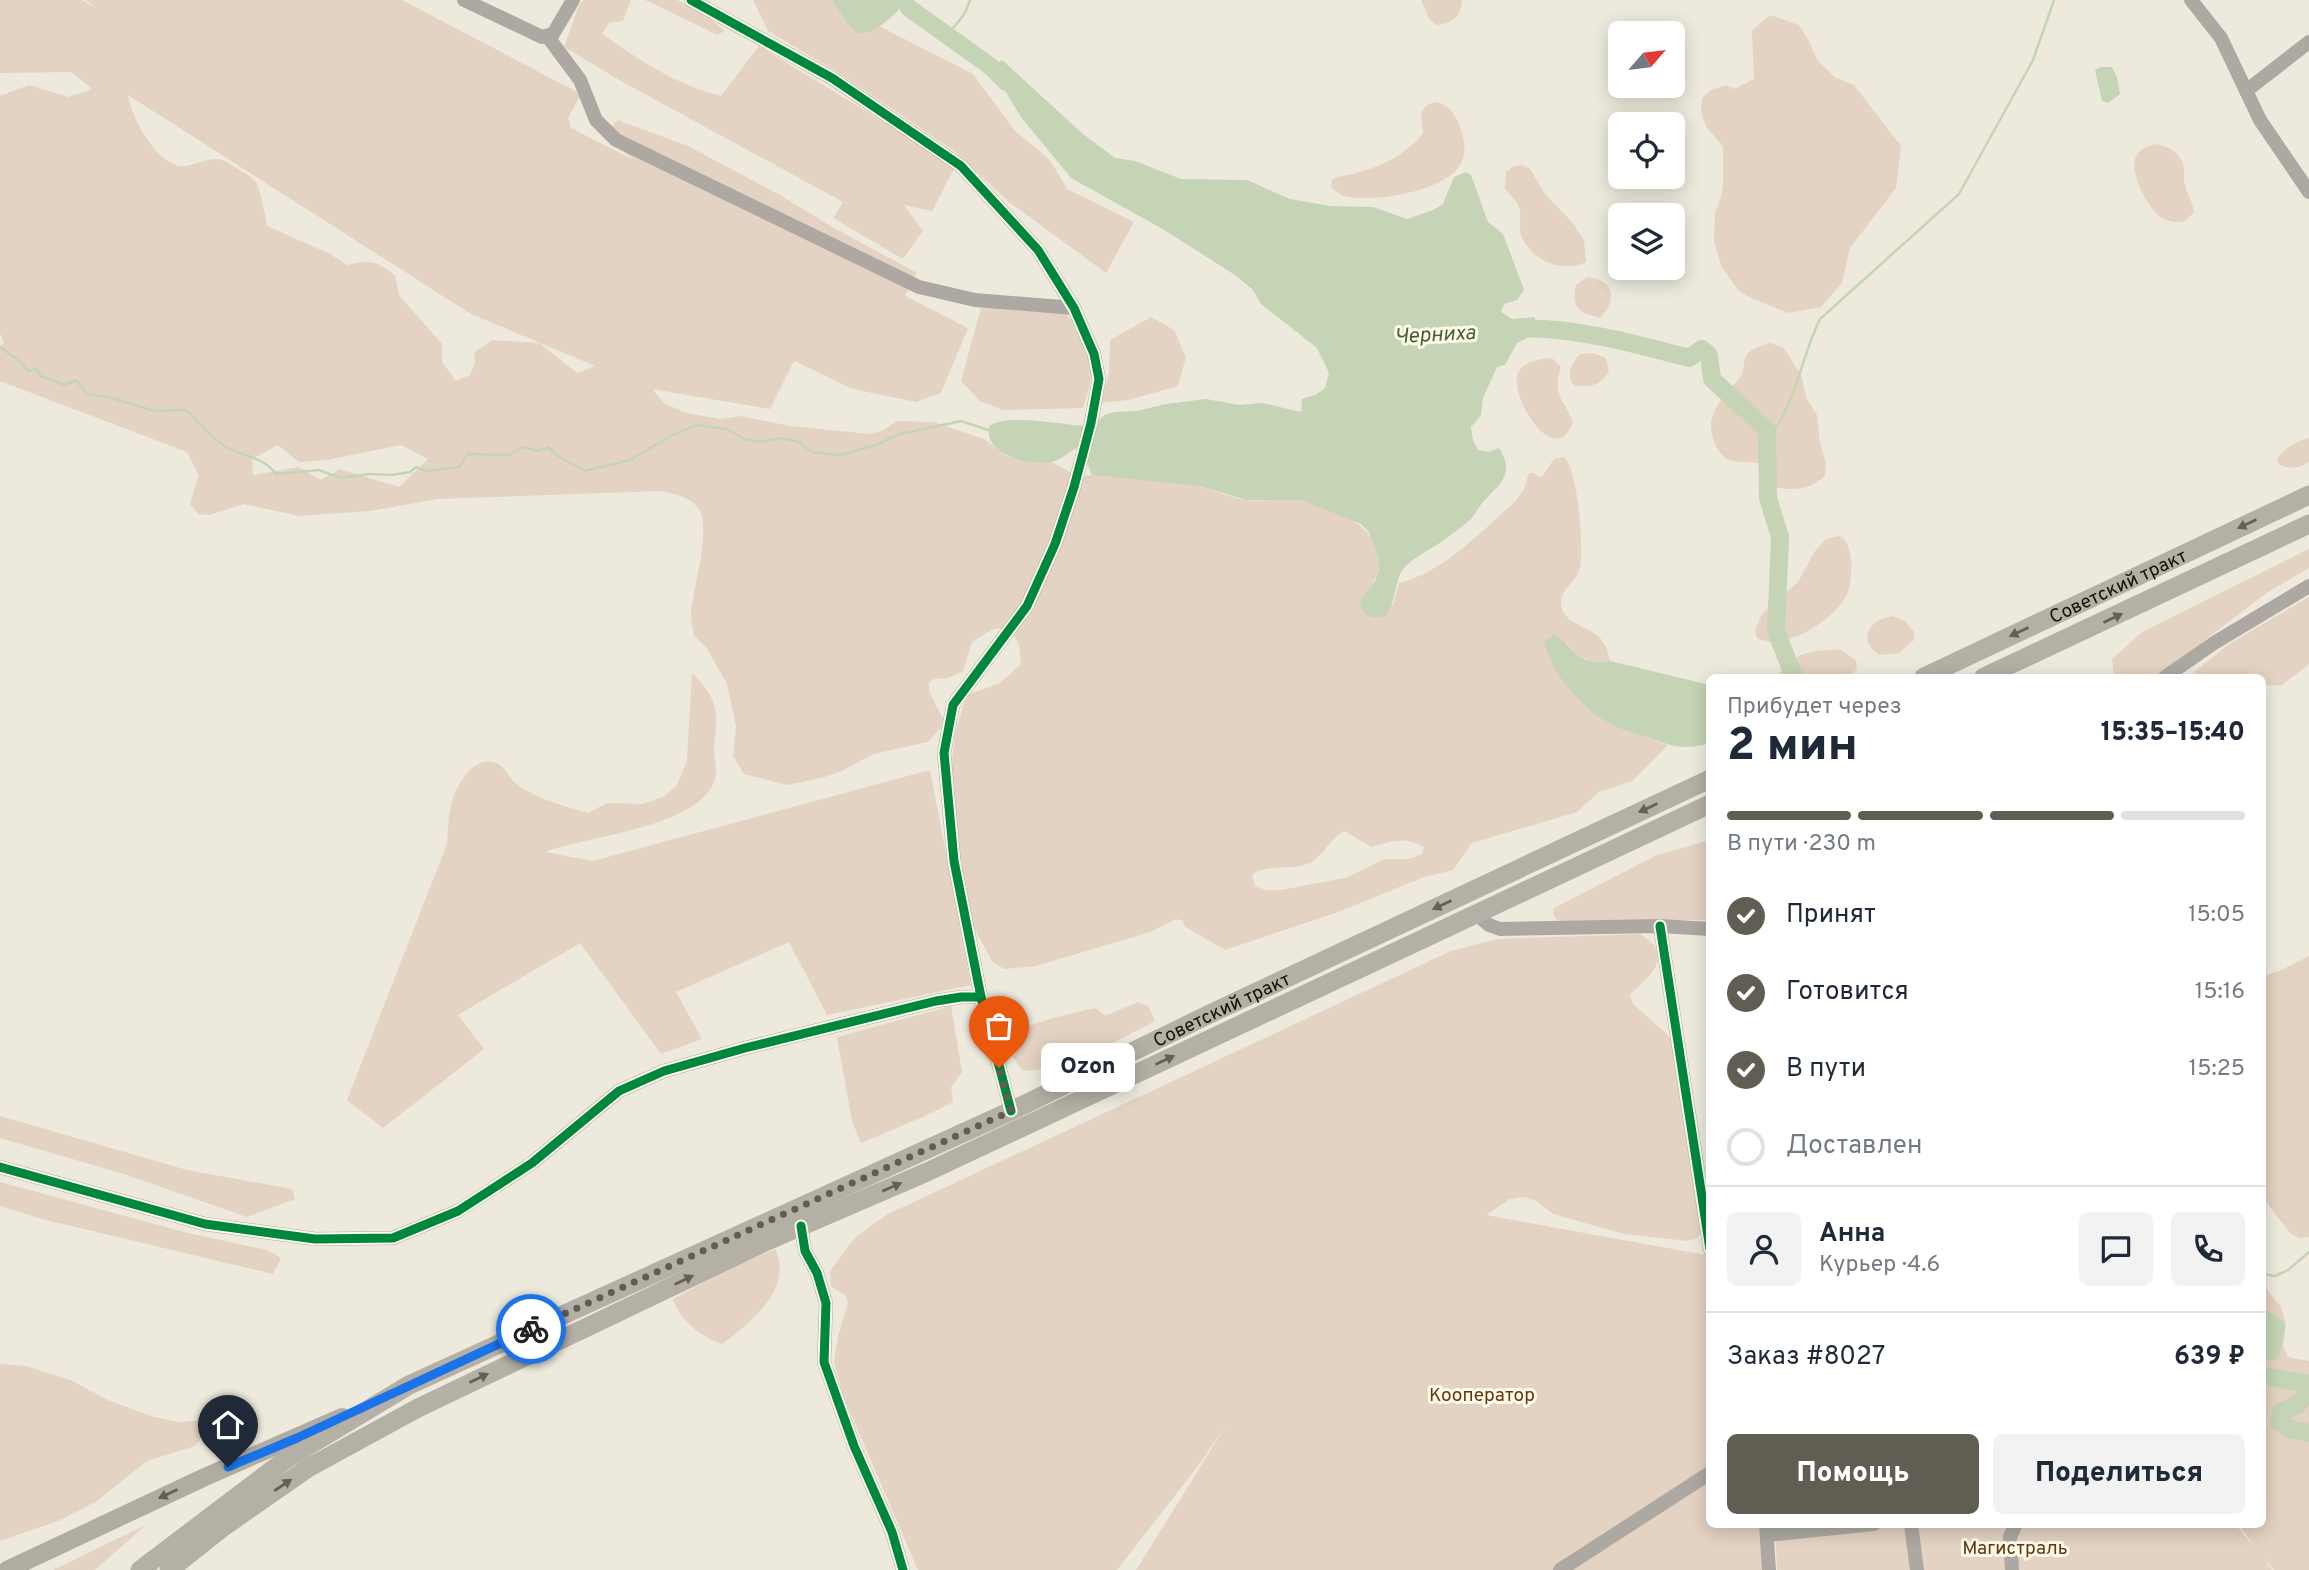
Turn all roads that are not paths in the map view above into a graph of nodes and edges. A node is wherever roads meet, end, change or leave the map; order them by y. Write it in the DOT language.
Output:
graph roads {
  1 [pos="464,0"];
  2 [pos="573,0"];
  3 [pos="691,0"];
  4 [pos="2190,0"];
  5 [pos="548,37"];
  6 [pos="2309,42"];
  7 [pos="2246,91"];
  8 [pos="2309,192"];
  9 [pos="1074,308"];
  10 [pos="2309,495"];
  11 [pos="2309,524"];
  12 [pos="2309,586"];
  13 [pos="1930,674"];
  14 [pos="1990,674"];
  15 [pos="2169,674"];
  16 [pos="1706,781"];
  17 [pos="1706,806"];
  18 [pos="1475,913"];
  19 [pos="1660,926"];
  20 [pos="1706,929"];
  21 [pos="981,997"];
  22 [pos="1011,1111"];
  23 [pos="0,1167"];
  24 [pos="1706,1224"];
  25 [pos="801,1226"];
  26 [pos="409,1385"];
  27 [pos="1706,1476"];
  28 [pos="1802,1528"];
  29 [pos="1912,1528"];
  30 [pos="2014,1528"];
  31 [pos="1766,1530"];
  32 [pos="7,1570"];
  33 [pos="140,1570"];
  34 [pos="169,1570"];
  35 [pos="902,1570"];
  36 [pos="1560,1570"];
  37 [pos="1769,1570"];
  38 [pos="1917,1570"];
  39 [pos="2012,1570"];
  1 -- 5 [label="street"];
  2 -- 5 [label="street"];
  3 -- 9 [label="street"];
  4 -- 7 [label="street"];
  5 -- 9 [label="street"];
  6 -- 7 [label="street"];
  7 -- 8 [label="street"];
  9 -- 21 [label="street"];
  10 -- 13 [label="highway, Советский тракт, one-way"];
  14 -- 11 [label="highway, Советский тракт, one-way"];
  12 -- 15 [label="street"];
  16 -- 22 [label="highway, Советский тракт, one-way"];
  17 -- 18 [label="highway, Советский тракт"];
  18 -- 19 [label="street"];
  25 -- 18 [label="highway, Советский тракт, one-way"];
  19 -- 20 [label="street"];
  19 -- 24 [label="street"];
  21 -- 22 [label="street"];
  21 -- 23 [label="street"];
  22 -- 26 [label="highway, Советский тракт"];
  34 -- 25 [label="highway, Советский тракт, one-way"];
  25 -- 35 [label="street"];
  26 -- 32 [label="main road, Советский тракт, one-way"];
  26 -- 33 [label="highway"];
  27 -- 36 [label="street"];
  28 -- 31 [label="street"];
  29 -- 38 [label="street"];
  30 -- 39 [label="street"];
  31 -- 37 [label="street"];
}
